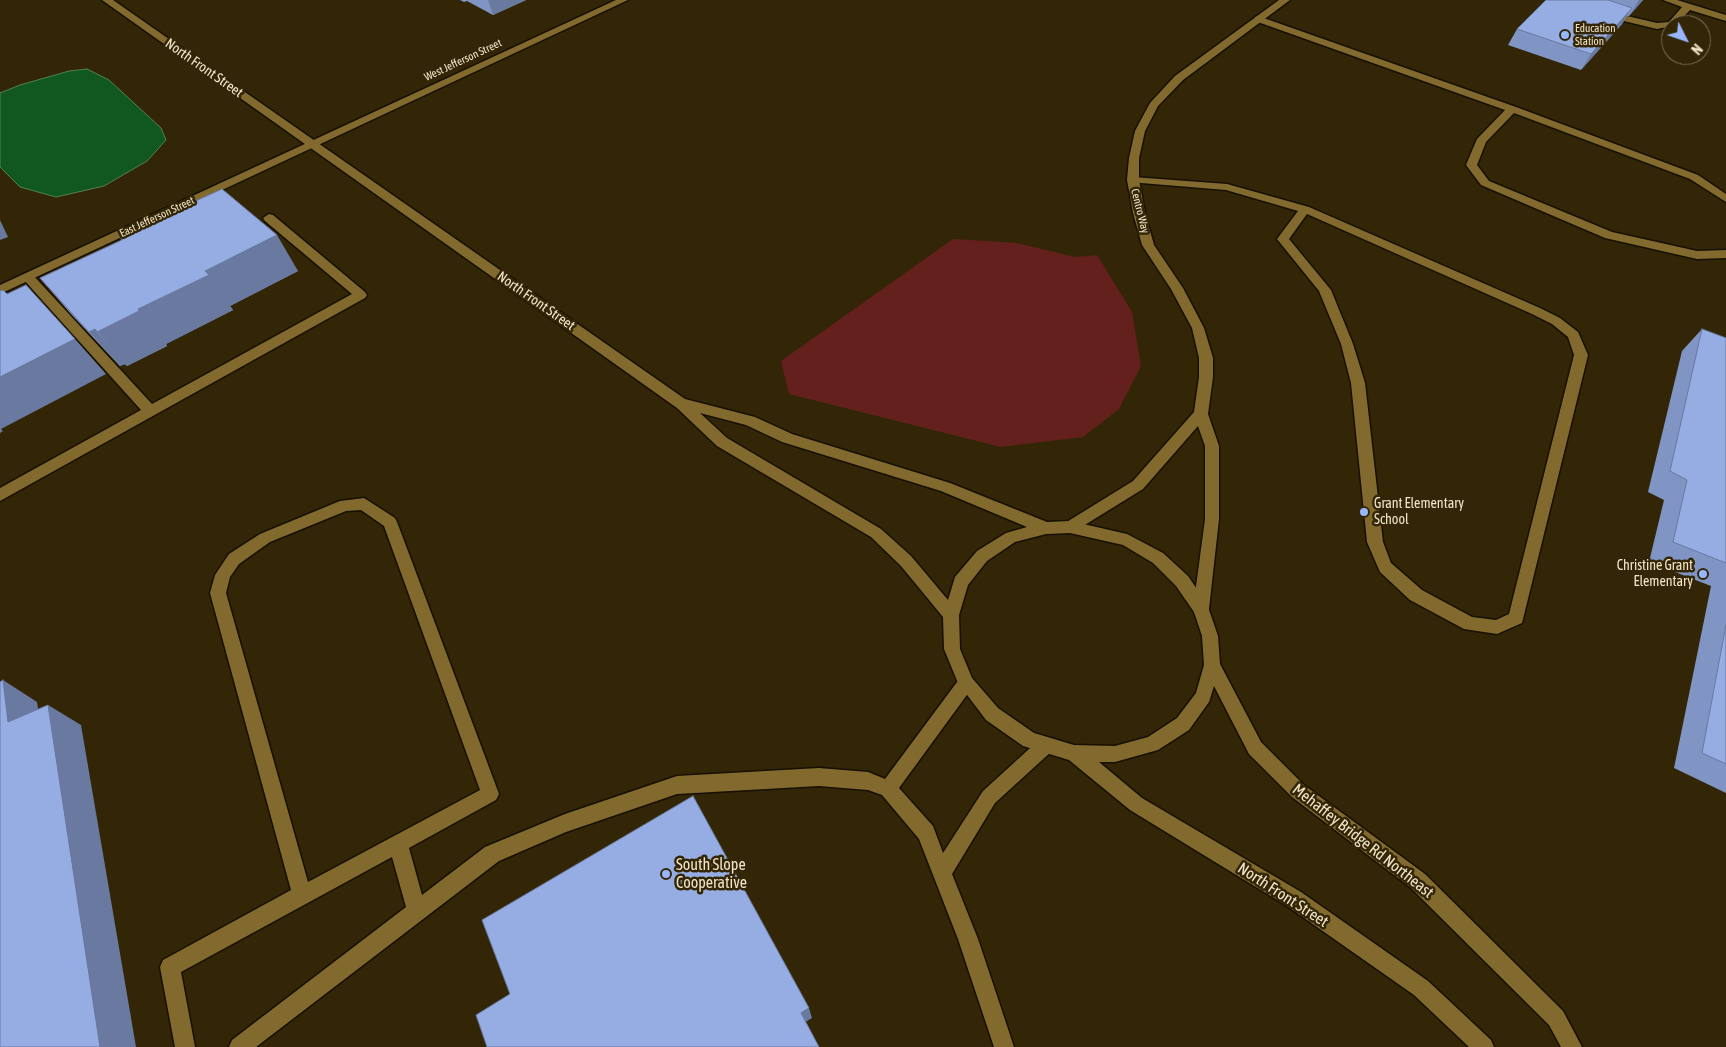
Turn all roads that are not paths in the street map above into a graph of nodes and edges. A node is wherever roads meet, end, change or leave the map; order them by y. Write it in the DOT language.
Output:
graph roads {
  1 [pos="107,0"];
  2 [pos="623,0"];
  3 [pos="1285,0"];
  4 [pos="1668,0"];
  5 [pos="1688,6"];
  6 [pos="1600,12"];
  7 [pos="1726,18"];
  8 [pos="1258,19"];
  9 [pos="1512,109"];
  10 [pos="314,144"];
  11 [pos="1132,180"];
  12 [pos="1726,199"];
  13 [pos="1306,210"];
  14 [pos="270,218"];
  15 [pos="1726,254"];
  16 [pos="28,277"];
  17 [pos="0,290"];
  18 [pos="682,404"];
  19 [pos="151,412"];
  20 [pos="1201,414"];
  21 [pos="0,495"];
  22 [pos="1070,527"];
  23 [pos="1046,528"];
  24 [pos="1201,609"];
  25 [pos="951,615"];
  26 [pos="1212,665"];
  27 [pos="966,683"];
  28 [pos="1046,745"];
  29 [pos="1074,753"];
  30 [pos="888,788"];
  31 [pos="398,844"];
  32 [pos="942,873"];
  33 [pos="302,895"];
  34 [pos="417,912"];
  35 [pos="185,1047"];
  36 [pos="239,1047"];
  37 [pos="1004,1047"];
  38 [pos="1484,1047"];
  39 [pos="1572,1047"];
  1 -- 10 [label="main road, North Front Street"];
  2 -- 10 [label="main road, West Jefferson Street"];
  3 -- 8 [label="main road, Centro Way"];
  4 -- 5 [label="main road"];
  5 -- 6 [label="main road"];
  5 -- 7 [label="main road"];
  8 -- 9 [label="main road"];
  8 -- 11 [label="main road, Centro Way"];
  9 -- 12 [label="main road"];
  9 -- 15 [label="main road"];
  10 -- 16 [label="main road, East Jefferson Street"];
  10 -- 18 [label="main road, North Front Street"];
  11 -- 13 [label="main road"];
  11 -- 20 [label="main road, Centro Way"];
  13 -- 13 [label="main road"];
  14 -- 19 [label="main road"];
  16 -- 17 [label="main road, East Jefferson Street"];
  16 -- 19 [label="main road"];
  18 -- 23 [label="main road"];
  18 -- 25 [label="main road, North Front Street"];
  19 -- 21 [label="main road"];
  20 -- 22 [label="main road"];
  20 -- 24 [label="main road, Centro Way"];
  22 -- 23 [label="main road"];
  22 -- 24 [label="main road"];
  23 -- 25 [label="main road"];
  24 -- 26 [label="main road"];
  25 -- 27 [label="main road"];
  26 -- 29 [label="main road"];
  26 -- 39 [label="main road, Mehaffey Bridge Rd Northeast"];
  27 -- 28 [label="main road"];
  27 -- 30 [label="main road"];
  28 -- 29 [label="main road"];
  28 -- 32 [label="main road"];
  29 -- 38 [label="main road, North Front Street"];
  30 -- 32 [label="main road"];
  30 -- 34 [label="main road"];
  31 -- 33 [label="main road"];
  31 -- 33 [label="main road"];
  31 -- 34 [label="main road"];
  32 -- 37 [label="main road"];
  33 -- 35 [label="main road"];
  34 -- 36 [label="main road"];
}
